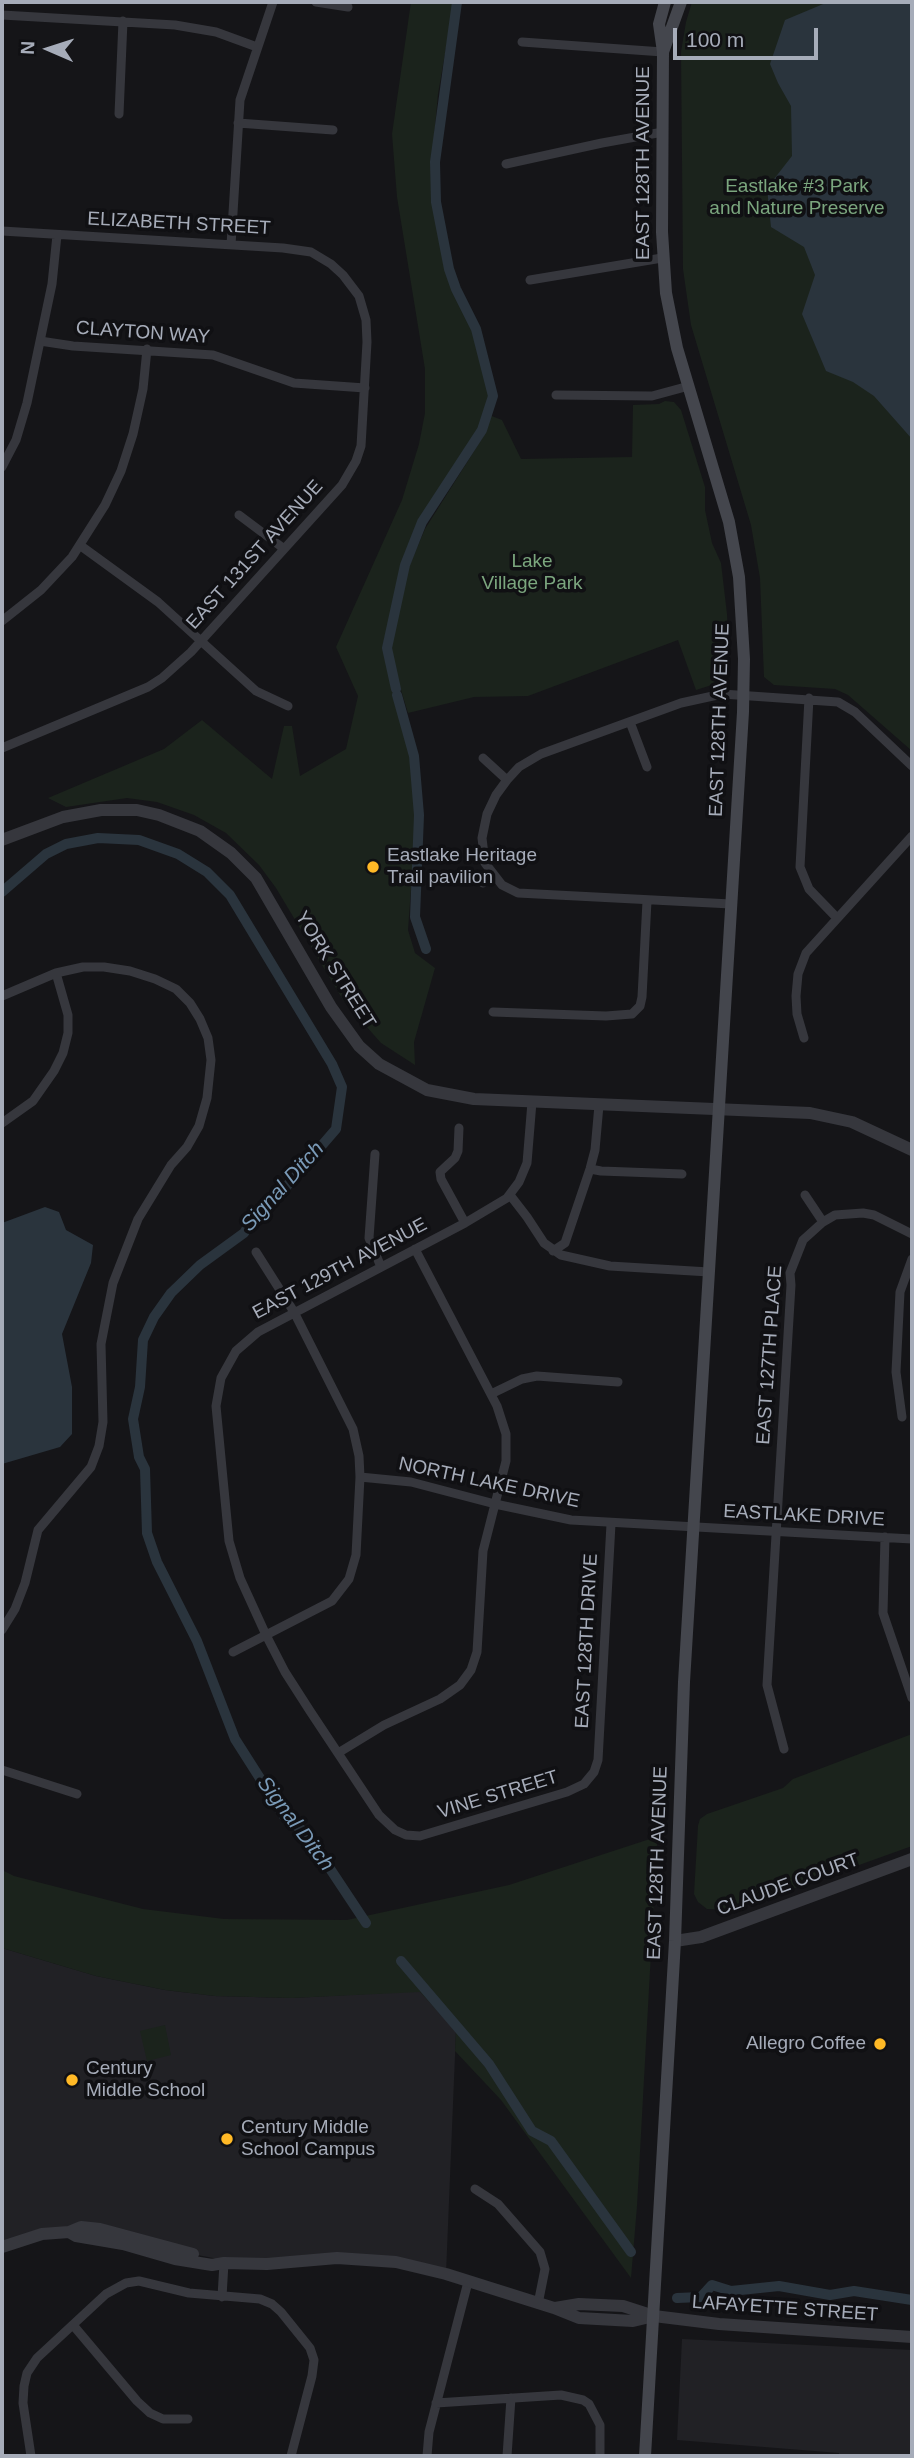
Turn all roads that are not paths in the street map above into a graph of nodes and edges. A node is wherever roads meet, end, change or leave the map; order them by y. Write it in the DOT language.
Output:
graph roads {
  1 [pos="273,2"];
  2 [pos="316,2"];
  3 [pos="665,2"];
  4 [pos="681,2"];
  5 [pos="348,7"];
  6 [pos="2,15"];
  7 [pos="123,21"];
  8 [pos="522,42"];
  9 [pos="257,47"];
  10 [pos="663,52"];
  11 [pos="119,114"];
  12 [pos="237,124"];
  13 [pos="333,130"];
  14 [pos="663,132"];
  15 [pos="506,164"];
  16 [pos="2,231"];
  17 [pos="57,235"];
  18 [pos="231,245"];
  19 [pos="662,258"];
  20 [pos="345,278"];
  21 [pos="530,280"];
  22 [pos="40,341"];
  23 [pos="147,349"];
  24 [pos="689,386"];
  25 [pos="365,388"];
  26 [pos="556,395"];
  27 [pos="2,467"];
  28 [pos="239,515"];
  29 [pos="80,546"];
  30 [pos="284,548"];
  31 [pos="2,621"];
  32 [pos="200,642"];
  33 [pos="743,694"];
  34 [pos="809,698"];
  35 [pos="288,706"];
  36 [pos="630,722"];
  37 [pos="2,748"];
  38 [pos="483,758"];
  39 [pos="912,766"];
  40 [pos="647,767"];
  41 [pos="507,779"];
  42 [pos="912,835"];
  43 [pos="2,840"];
  44 [pos="493,875"];
  45 [pos="483,883"];
  46 [pos="647,901"];
  47 [pos="731,904"];
  48 [pos="837,918"];
  49 [pos="56,972"];
  50 [pos="2,996"];
  51 [pos="493,1012"];
  52 [pos="804,1038"];
  53 [pos="532,1102"];
  54 [pos="599,1105"];
  55 [pos="719,1108"];
  56 [pos="2,1123"];
  57 [pos="459,1128"];
  58 [pos="912,1150"];
  59 [pos="375,1154"];
  60 [pos="590,1169"];
  61 [pos="682,1174"];
  62 [pos="509,1195"];
  63 [pos="805,1195"];
  64 [pos="823,1222"];
  65 [pos="465,1223"];
  66 [pos="912,1234"];
  67 [pos="415,1249"];
  68 [pos="552,1251"];
  69 [pos="256,1252"];
  70 [pos="912,1259"];
  71 [pos="381,1267"];
  72 [pos="709,1272"];
  73 [pos="294,1312"];
  74 [pos="618,1382"];
  75 [pos="491,1394"];
  76 [pos="902,1417"];
  77 [pos="360,1476"];
  78 [pos="495,1504"];
  79 [pos="611,1524"];
  80 [pos="694,1528"];
  81 [pos="775,1533"];
  82 [pos="886,1537"];
  83 [pos="912,1539"];
  84 [pos="2,1630"];
  85 [pos="266,1635"];
  86 [pos="233,1652"];
  87 [pos="912,1698"];
  88 [pos="785,1749"];
  89 [pos="338,1753"];
  90 [pos="598,1760"];
  91 [pos="2,1770"];
  92 [pos="77,1794"];
  93 [pos="395,1830"];
  94 [pos="912,1859"];
  95 [pos="675,1941"];
  96 [pos="475,2189"];
  97 [pos="2,2247"];
  98 [pos="224,2263"];
  99 [pos="468,2282"];
  100 [pos="222,2297"];
  101 [pos="538,2304"];
  102 [pos="654,2316"];
  103 [pos="73,2325"];
  104 [pos="912,2337"];
  105 [pos="511,2398"];
  106 [pos="436,2403"];
  107 [pos="188,2419"];
  108 [pos="31,2456"];
  109 [pos="290,2456"];
  110 [pos="427,2456"];
  111 [pos="507,2456"];
  112 [pos="600,2456"];
  113 [pos="645,2456"];
  1 -- 9 [label="street"];
  2 -- 5 [label="street"];
  3 -- 10 [label="main road, EAST 128TH AVENUE"];
  4 -- 10 [label="main road, EAST 128TH AVENUE"];
  6 -- 7 [label="street"];
  7 -- 9 [label="street"];
  7 -- 11 [label="street"];
  8 -- 10 [label="street"];
  9 -- 12 [label="street"];
  10 -- 14 [label="main road, EAST 128TH AVENUE"];
  12 -- 13 [label="street"];
  12 -- 18 [label="street"];
  14 -- 15 [label="street"];
  14 -- 19 [label="main road, EAST 128TH AVENUE"];
  16 -- 17 [label="street, ELIZABETH STREET"];
  17 -- 18 [label="street, ELIZABETH STREET"];
  17 -- 22 [label="street"];
  18 -- 20 [label="street, ELIZABETH STREET"];
  19 -- 21 [label="street"];
  19 -- 24 [label="main road, EAST 128TH AVENUE"];
  20 -- 25 [label="street, EAST 131ST AVENUE"];
  22 -- 23 [label="street, CLAYTON WAY"];
  22 -- 27 [label="street"];
  23 -- 25 [label="street, CLAYTON WAY"];
  23 -- 29 [label="street"];
  24 -- 26 [label="street"];
  24 -- 33 [label="main road, EAST 128TH AVENUE"];
  25 -- 30 [label="street, EAST 131ST AVENUE"];
  28 -- 30 [label="street"];
  29 -- 31 [label="street"];
  29 -- 32 [label="street"];
  30 -- 32 [label="street, EAST 131ST AVENUE"];
  32 -- 35 [label="street"];
  32 -- 37 [label="street, EAST 131ST AVENUE"];
  33 -- 34 [label="street"];
  33 -- 36 [label="street"];
  33 -- 47 [label="main road, EAST 128TH AVENUE"];
  34 -- 39 [label="street"];
  34 -- 48 [label="street"];
  36 -- 40 [label="street"];
  36 -- 41 [label="street"];
  38 -- 41 [label="street"];
  41 -- 44 [label="street"];
  42 -- 48 [label="street"];
  43 -- 53 [label="street, YORK STREET"];
  44 -- 45 [label="street"];
  44 -- 46 [label="street"];
  46 -- 47 [label="street"];
  46 -- 51 [label="street"];
  47 -- 55 [label="main road, EAST 128TH AVENUE"];
  48 -- 52 [label="street"];
  49 -- 50 [label="street"];
  49 -- 56 [label="street"];
  49 -- 84 [label="street"];
  53 -- 54 [label="street, YORK STREET"];
  53 -- 62 [label="street, EAST 129TH AVENUE"];
  54 -- 55 [label="street, YORK STREET"];
  54 -- 60 [label="street"];
  55 -- 58 [label="street, YORK STREET"];
  55 -- 72 [label="main road, EAST 128TH AVENUE"];
  57 -- 65 [label="street"];
  59 -- 71 [label="street"];
  60 -- 61 [label="street"];
  60 -- 68 [label="street"];
  62 -- 65 [label="street, EAST 129TH AVENUE"];
  62 -- 68 [label="street"];
  63 -- 64 [label="street"];
  64 -- 66 [label="street"];
  64 -- 81 [label="street, EAST 127TH PLACE"];
  65 -- 67 [label="street, EAST 129TH AVENUE"];
  67 -- 71 [label="street, EAST 129TH AVENUE"];
  67 -- 75 [label="street"];
  68 -- 72 [label="street"];
  69 -- 73 [label="street"];
  70 -- 76 [label="street"];
  71 -- 73 [label="street, EAST 129TH AVENUE"];
  72 -- 80 [label="main road, EAST 128TH AVENUE"];
  73 -- 77 [label="street"];
  73 -- 85 [label="street, EAST 129TH AVENUE"];
  74 -- 75 [label="street"];
  75 -- 78 [label="street"];
  77 -- 78 [label="street, NORTH LAKE DRIVE"];
  77 -- 85 [label="street"];
  78 -- 79 [label="street, NORTH LAKE DRIVE"];
  78 -- 89 [label="street"];
  79 -- 80 [label="street, NORTH LAKE DRIVE"];
  79 -- 90 [label="street, EAST 128TH DRIVE"];
  80 -- 81 [label="street, EASTLAKE DRIVE"];
  80 -- 95 [label="main road, EAST 128TH AVENUE"];
  81 -- 82 [label="street, EASTLAKE DRIVE"];
  81 -- 88 [label="street, EAST 127TH PLACE"];
  82 -- 83 [label="street, EASTLAKE DRIVE"];
  82 -- 87 [label="street"];
  85 -- 86 [label="street"];
  85 -- 89 [label="street, EAST 129TH AVENUE"];
  89 -- 93 [label="street, EAST 129TH AVENUE"];
  90 -- 93 [label="street, VINE STREET"];
  91 -- 92 [label="street"];
  94 -- 95 [label="street, CLAUDE COURT"];
  95 -- 102 [label="main road, EAST 128TH AVENUE"];
  96 -- 101 [label="street"];
  97 -- 98 [label="street, LAFAYETTE STREET"];
  98 -- 99 [label="street, LAFAYETTE STREET"];
  98 -- 100 [label="street"];
  99 -- 101 [label="street, LAFAYETTE STREET"];
  99 -- 106 [label="street"];
  100 -- 103 [label="street"];
  100 -- 109 [label="street"];
  101 -- 102 [label="street, LAFAYETTE STREET"];
  102 -- 104 [label="street, LAFAYETTE STREET"];
  102 -- 113 [label="main road, EAST 128TH AVENUE"];
  103 -- 107 [label="street"];
  103 -- 108 [label="street"];
  105 -- 106 [label="street"];
  105 -- 111 [label="street"];
  105 -- 112 [label="street"];
  106 -- 110 [label="street"];
}
